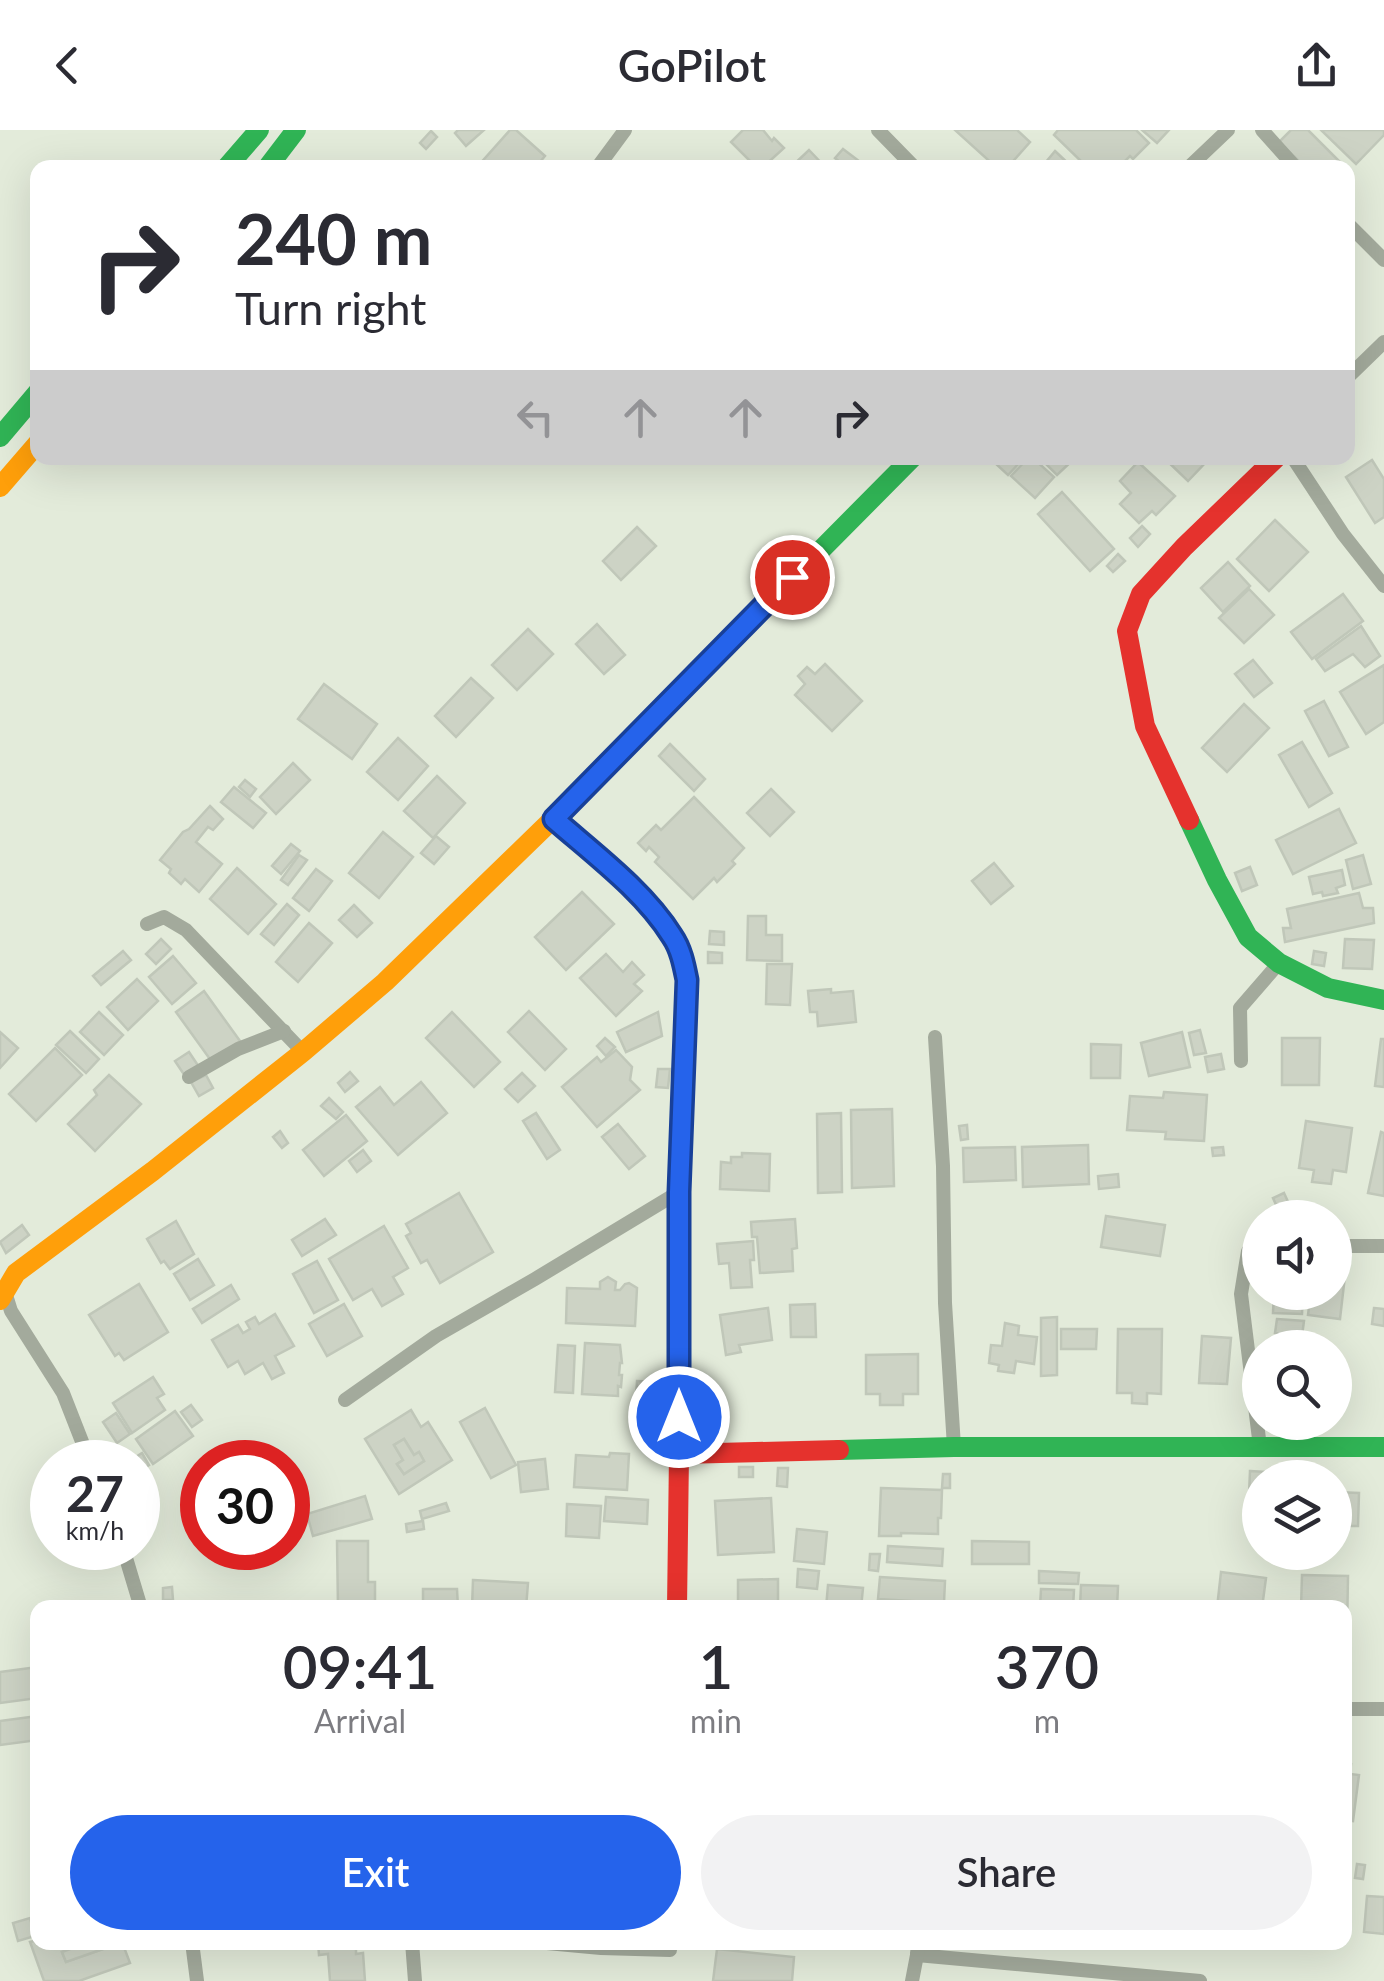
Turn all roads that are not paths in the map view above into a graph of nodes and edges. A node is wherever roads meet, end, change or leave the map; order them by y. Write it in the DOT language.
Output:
graph roads {
  1 [pos="259,130"];
  2 [pos="296,130"];
  3 [pos="626,130"];
  4 [pos="1228,130"];
  5 [pos="1262,130"];
  6 [pos="888,133"];
  7 [pos="233,160"];
  8 [pos="272,160"];
  9 [pos="603,160"];
  10 [pos="909,160"];
  11 [pos="1196,160"];
  12 [pos="1289,160"];
  13 [pos="1355,231"];
  14 [pos="1384,260"];
  15 [pos="1384,342"];
  16 [pos="1355,370"];
  17 [pos="30,401"];
  18 [pos="0,437"];
  19 [pos="30,452"];
  20 [pos="905,465"];
  21 [pos="1269,465"];
  22 [pos="1299,465"];
  23 [pos="0,487"];
  24 [pos="1384,586"];
  25 [pos="554,819"];
  26 [pos="147,924"];
  27 [pos="1278,963"];
  28 [pos="1384,1000"];
  29 [pos="284,1031"];
  30 [pos="935,1037"];
  31 [pos="304,1052"];
  32 [pos="1241,1061"];
  33 [pos="189,1077"];
  34 [pos="679,1192"];
  35 [pos="1352,1246"];
  36 [pos="1384,1246"];
  37 [pos="3,1298"];
  38 [pos="1244,1310"];
  39 [pos="345,1400"];
  40 [pos="81,1440"];
  41 [pos="1260,1447"];
  42 [pos="1384,1447"];
  43 [pos="954,1448"];
  44 [pos="679,1454"];
  45 [pos="129,1570"];
  46 [pos="138,1600"];
  47 [pos="676,1600"];
  48 [pos="1384,1708"];
  49 [pos="1352,1709"];
  50 [pos="193,1950"];
  51 [pos="413,1950"];
  52 [pos="918,1950"];
  53 [pos="927,1950"];
  54 [pos="197,1981"];
  55 [pos="415,1981"];
  56 [pos="912,1981"];
  57 [pos="1200,1981"];
  1 -- 7 [label="street"];
  2 -- 8 [label="street"];
  3 -- 9 [label="street"];
  4 -- 11 [label="street"];
  5 -- 12 [label="street"];
  6 -- 10 [label="street"];
  13 -- 14 [label="street"];
  15 -- 16 [label="street"];
  17 -- 18 [label="street"];
  19 -- 23 [label="street"];
  20 -- 25 [label="street"];
  21 -- 27 [label="street"];
  22 -- 24 [label="street"];
  25 -- 31 [label="street"];
  25 -- 34 [label="street"];
  26 -- 29 [label="street"];
  27 -- 28 [label="street"];
  27 -- 32 [label="street"];
  29 -- 31 [label="street"];
  29 -- 33 [label="street"];
  30 -- 43 [label="street"];
  31 -- 37 [label="street"];
  34 -- 39 [label="street"];
  34 -- 44 [label="street"];
  35 -- 36 [label="street"];
  37 -- 40 [label="street"];
  38 -- 41 [label="street"];
  41 -- 42 [label="street"];
  41 -- 43 [label="street"];
  43 -- 44 [label="street"];
  44 -- 47 [label="street"];
  45 -- 46 [label="street"];
  48 -- 49 [label="street"];
  50 -- 54 [label="street"];
  51 -- 55 [label="street"];
  52 -- 56 [label="street"];
  53 -- 57 [label="street"];
}
